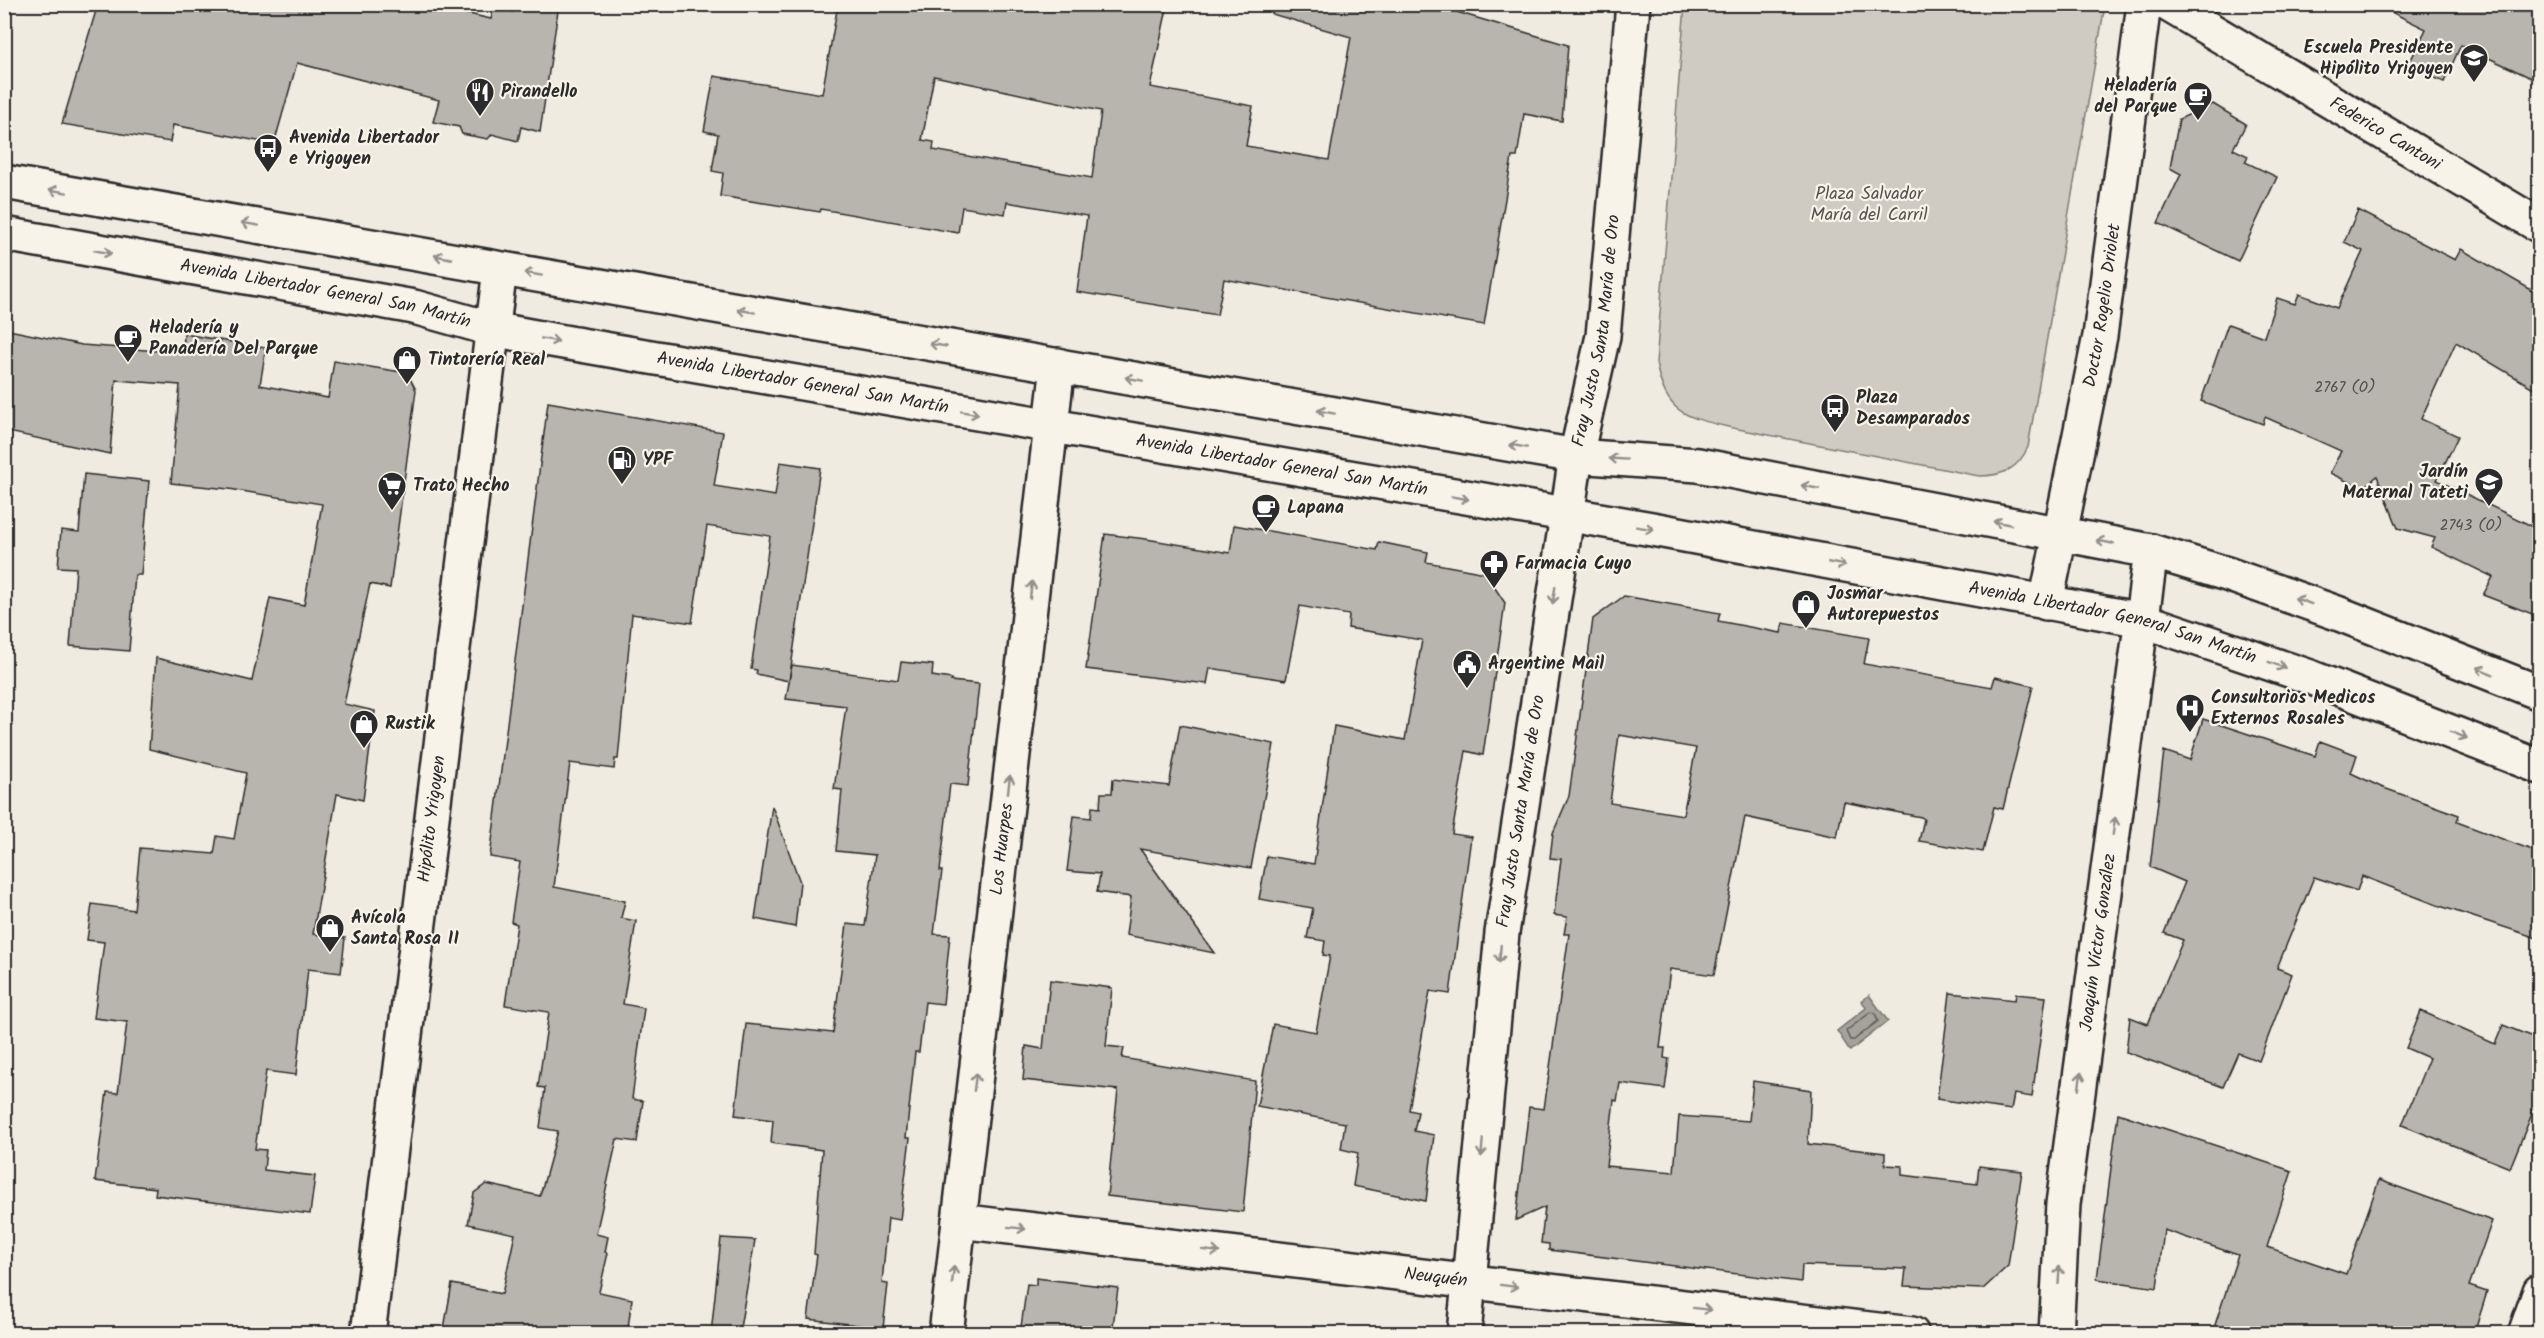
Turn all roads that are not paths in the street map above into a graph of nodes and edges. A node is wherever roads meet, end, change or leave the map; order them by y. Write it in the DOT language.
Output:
graph roads {
  1 [pos="1633,4"];
  2 [pos="2144,4"];
  3 [pos="2167,4"];
  4 [pos="4,182"];
  5 [pos="2540,226"];
  6 [pos="4,234"];
  7 [pos="500,269"];
  8 [pos="492,329"];
  9 [pos="1058,365"];
  10 [pos="1050,426"];
  11 [pos="1576,456"];
  12 [pos="1567,516"];
  13 [pos="2059,534"];
  14 [pos="2151,551"];
  15 [pos="2046,603"];
  16 [pos="2142,620"];
  17 [pos="2540,693"];
  18 [pos="2540,767"];
  19 [pos="959,1221"];
  20 [pos="1469,1281"];
  21 [pos="2540,1291"];
  22 [pos="368,1334"];
  23 [pos="946,1334"];
  24 [pos="1464,1334"];
  25 [pos="1912,1334"];
  26 [pos="2055,1334"];
  27 [pos="2525,1334"];
  1 -- 11 [label="main road, Fray Justo Santa María de Oro"];
  2 -- 13 [label="main road, Doctor Rogelio Driolet"];
  3 -- 5 [label="main road, Federico Cantoni"];
  7 -- 4 [label="main road, one-way"];
  6 -- 8 [label="main road, Avenida Libertador General San Martín, one-way"];
  7 -- 8 [label="main road, Hipólito Yrigoyen"];
  9 -- 7 [label="main road, one-way"];
  8 -- 10 [label="main road, Avenida Libertador General San Martín, one-way"];
  8 -- 22 [label="main road, Hipólito Yrigoyen"];
  9 -- 10 [label="main road, Los Huarpes"];
  11 -- 9 [label="main road, one-way"];
  10 -- 12 [label="main road, Avenida Libertador General San Martín, one-way"];
  19 -- 10 [label="main road, Los Huarpes, one-way"];
  11 -- 12 [label="main road, Fray Justo Santa María de Oro"];
  13 -- 11 [label="main road, one-way"];
  12 -- 15 [label="main road, Avenida Libertador General San Martín, one-way"];
  12 -- 20 [label="main road, Fray Justo Santa María de Oro, one-way"];
  14 -- 13 [label="main road, one-way"];
  13 -- 15 [label="main road, Doctor Rogelio Driolet"];
  14 -- 16 [label="main road, Joaquín Víctor González"];
  17 -- 14 [label="main road, one-way"];
  15 -- 16 [label="main road, Avenida Libertador General San Martín"];
  16 -- 18 [label="main road, Avenida Libertador General San Martín, one-way"];
  26 -- 16 [label="main road, Joaquín Víctor González, one-way"];
  19 -- 20 [label="main road, Neuquén, one-way"];
  23 -- 19 [label="main road, Los Huarpes, one-way"];
  20 -- 24 [label="main road, Fray Justo Santa María de Oro"];
  20 -- 25 [label="main road, Neuquén, one-way"];
  21 -- 27 [label="main road"];
}
